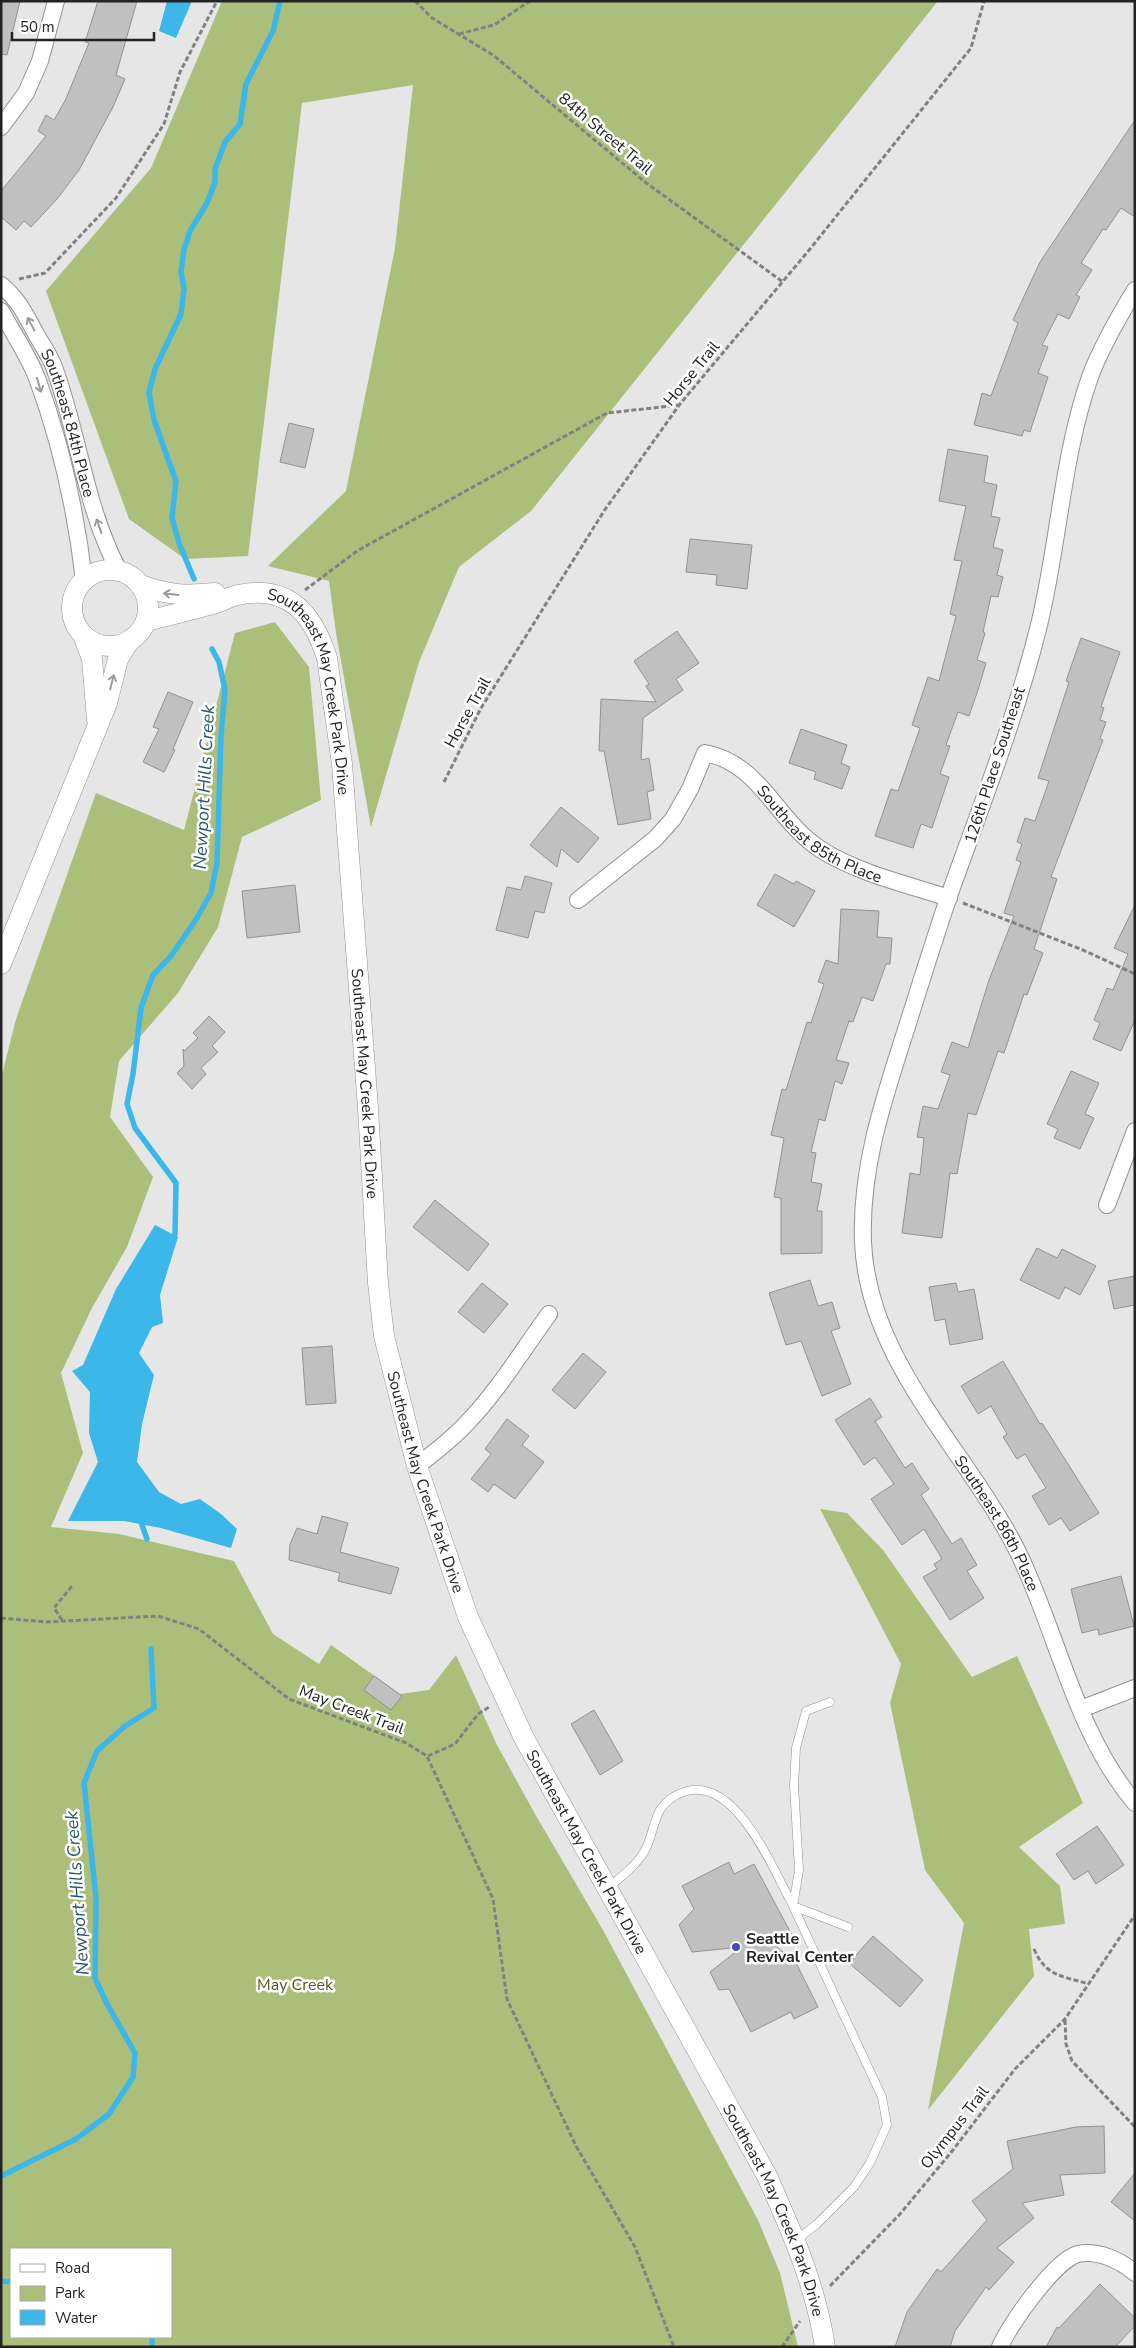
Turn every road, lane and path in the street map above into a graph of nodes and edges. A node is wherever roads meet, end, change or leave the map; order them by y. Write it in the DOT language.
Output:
graph roads {
  1 [pos="56,1"];
  2 [pos="217,1"];
  3 [pos="415,1"];
  4 [pos="530,1"];
  5 [pos="984,1"];
  6 [pos="458,34"];
  7 [pos="1,127"];
  8 [pos="783,282"];
  9 [pos="6,283"];
  10 [pos="1135,290"];
  11 [pos="1,311"];
  12 [pos="680,404"];
  13 [pos="119,571"];
  14 [pos="84,580"];
  15 [pos="140,585"];
  16 [pos="236,595"];
  17 [pos="290,601"];
  18 [pos="146,621"];
  19 [pos="83,635"];
  20 [pos="130,640"];
  21 [pos="97,725"];
  22 [pos="444,782"];
  23 [pos="948,898"];
  24 [pos="578,900"];
  25 [pos="1,964"];
  26 [pos="1135,974"];
  27 [pos="1135,1131"];
  28 [pos="1107,1205"];
  29 [pos="863,1244"];
  30 [pos="549,1314"];
  31 [pos="417,1466"];
  32 [pos="72,1586"];
  33 [pos="1,1618"];
  34 [pos="62,1621"];
  35 [pos="1135,1688"];
  36 [pos="505,1699"];
  37 [pos="830,1702"];
  38 [pos="1081,1708"];
  39 [pos="428,1756"];
  40 [pos="1135,1803"];
  41 [pos="607,1889"];
  42 [pos="793,1906"];
  43 [pos="1135,1915"];
  44 [pos="848,1927"];
  45 [pos="1034,1949"];
  46 [pos="1089,1984"];
  47 [pos="1065,2019"];
  48 [pos="1135,2127"];
  49 [pos="795,2240"];
  50 [pos="1135,2272"];
  51 [pos="816,2300"];
  52 [pos="674,2347"];
  53 [pos="782,2347"];
  54 [pos="825,2347"];
  55 [pos="1000,2347"];
  1 -- 7 [label="street"];
  2 -- 9 [label="path"];
  3 -- 6 [label="path, 84th Street Trail"];
  4 -- 6 [label="path"];
  5 -- 8 [label="path, Horse Trail"];
  6 -- 8 [label="path, 84th Street Trail"];
  8 -- 12 [label="path, Horse Trail"];
  13 -- 9 [label="street, Southeast 84th Place, one-way"];
  10 -- 23 [label="street, 126th Place Southeast"];
  11 -- 14 [label="street, Southeast 84th Place, one-way"];
  12 -- 17 [label="path"];
  12 -- 22 [label="path, Horse Trail"];
  13 -- 14 [label="street"];
  13 -- 15 [label="street"];
  14 -- 19 [label="street"];
  16 -- 15 [label="street, Southeast May Creek Park Drive, one-way"];
  15 -- 18 [label="street"];
  16 -- 17 [label="street, Southeast May Creek Park Drive"];
  16 -- 18 [label="street, Southeast May Creek Park Drive"];
  17 -- 31 [label="street, Southeast May Creek Park Drive"];
  18 -- 20 [label="street"];
  19 -- 20 [label="street"];
  19 -- 21 [label="street"];
  21 -- 20 [label="street, one-way"];
  21 -- 25 [label="street"];
  23 -- 24 [label="street, Southeast 85th Place"];
  23 -- 26 [label="path"];
  23 -- 29 [label="street, 126th Place Southeast"];
  27 -- 28 [label="street"];
  29 -- 38 [label="street, Southeast 86th Place"];
  30 -- 31 [label="street"];
  31 -- 36 [label="street, Southeast May Creek Park Drive"];
  32 -- 34 [label="path"];
  33 -- 34 [label="path, May Creek Trail"];
  34 -- 39 [label="path, May Creek Trail"];
  35 -- 38 [label="street"];
  36 -- 39 [label="path"];
  36 -- 41 [label="street, Southeast May Creek Park Drive"];
  37 -- 42 [label="lane"];
  38 -- 40 [label="street, Southeast 86th Place"];
  39 -- 52 [label="path"];
  41 -- 42 [label="lane"];
  41 -- 49 [label="street, Southeast May Creek Park Drive"];
  42 -- 44 [label="lane"];
  42 -- 49 [label="lane"];
  43 -- 46 [label="path, Olympus Trail"];
  45 -- 46 [label="path"];
  46 -- 47 [label="path, Olympus Trail"];
  47 -- 48 [label="path"];
  47 -- 51 [label="path, Olympus Trail"];
  49 -- 51 [label="street, Southeast May Creek Park Drive"];
  50 -- 55 [label="street"];
  51 -- 53 [label="path, Olympus Trail"];
  51 -- 54 [label="street, Southeast May Creek Park Drive"];
}
